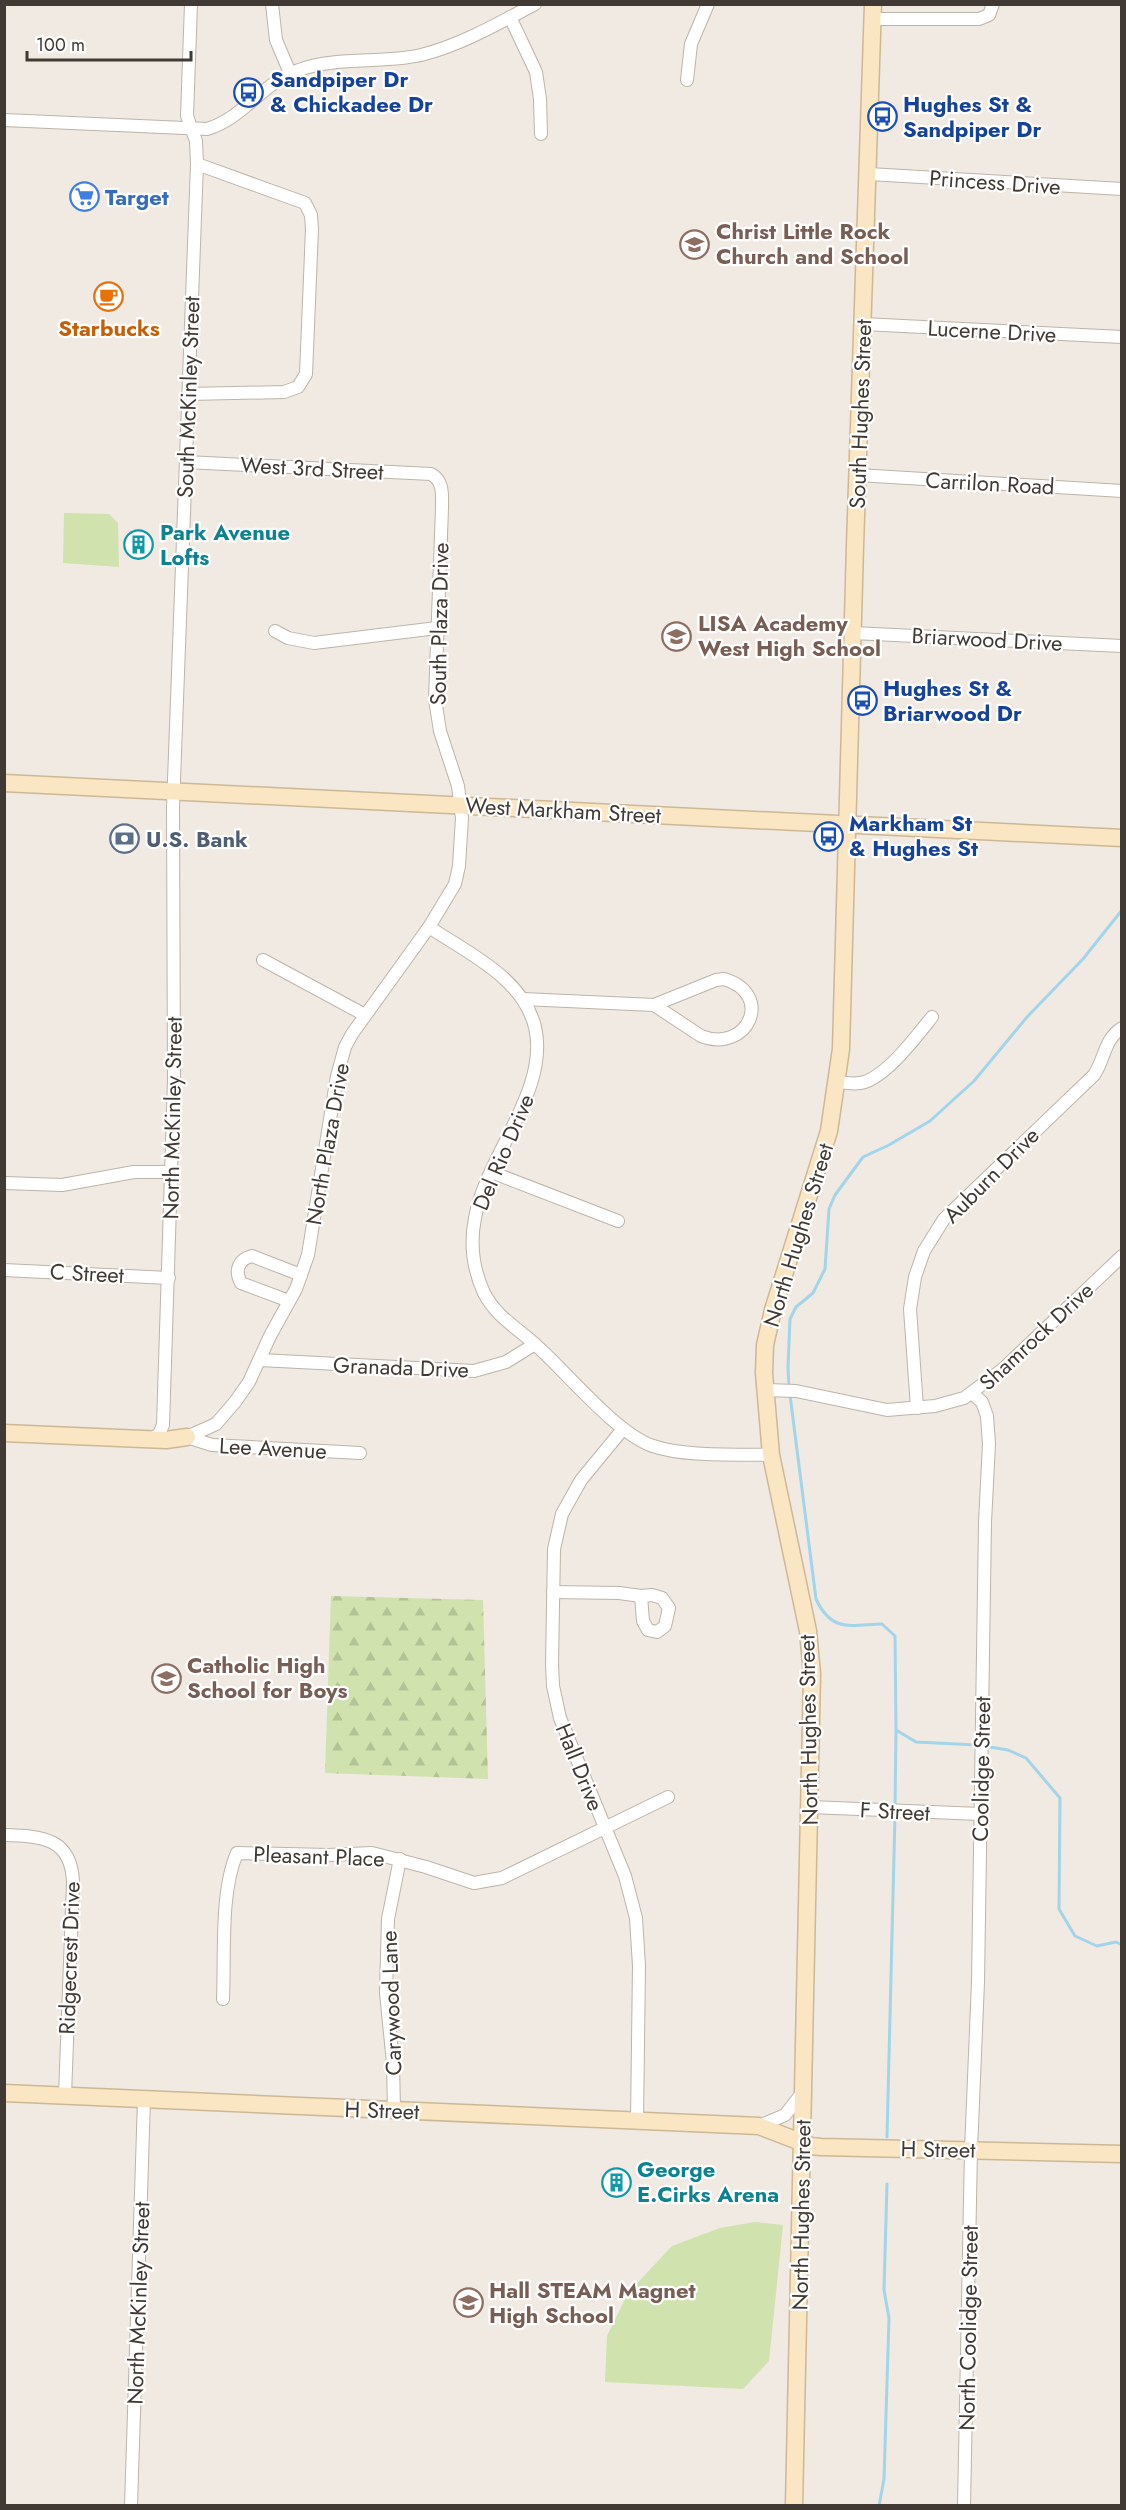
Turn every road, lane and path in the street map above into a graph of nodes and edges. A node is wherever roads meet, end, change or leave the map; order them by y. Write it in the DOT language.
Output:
graph roads {
  1 [pos="191,4"];
  2 [pos="272,4"];
  3 [pos="534,4"];
  4 [pos="708,4"];
  5 [pos="993,4"];
  6 [pos="873,12"];
  7 [pos="510,17"];
  8 [pos="290,73"];
  9 [pos="687,80"];
  10 [pos="4,120"];
  11 [pos="191,129"];
  12 [pos="541,134"];
  13 [pos="197,164"];
  14 [pos="869,174"];
  15 [pos="1122,189"];
  16 [pos="863,324"];
  17 [pos="1122,337"];
  18 [pos="189,394"];
  19 [pos="186,462"];
  20 [pos="858,475"];
  21 [pos="436,477"];
  22 [pos="1122,491"];
  23 [pos="437,628"];
  24 [pos="275,631"];
  25 [pos="853,633"];
  26 [pos="1122,646"];
  27 [pos="4,783"];
  28 [pos="173,792"];
  29 [pos="460,805"];
  30 [pos="848,825"];
  31 [pos="1122,838"];
  32 [pos="429,927"];
  33 [pos="263,960"];
  34 [pos="524,999"];
  35 [pos="654,1005"];
  36 [pos="365,1015"];
  37 [pos="932,1017"];
  38 [pos="1117,1031"];
  39 [pos="837,1082"];
  40 [pos="171,1172"];
  41 [pos="491,1172"];
  42 [pos="4,1183"];
  43 [pos="618,1221"];
  44 [pos="1122,1256"];
  45 [pos="4,1270"];
  46 [pos="302,1275"];
  47 [pos="169,1278"];
  48 [pos="289,1301"];
  49 [pos="536,1344"];
  50 [pos="260,1360"];
  51 [pos="766,1390"];
  52 [pos="973,1394"];
  53 [pos="917,1408"];
  54 [pos="623,1429"];
  55 [pos="4,1433"];
  56 [pos="187,1437"];
  57 [pos="151,1439"];
  58 [pos="360,1454"];
  59 [pos="771,1455"];
  60 [pos="553,1592"];
  61 [pos="641,1596"];
  62 [pos="668,1797"];
  63 [pos="810,1807"];
  64 [pos="980,1814"];
  65 [pos="605,1829"];
  66 [pos="4,1834"];
  67 [pos="400,1859"];
  68 [pos="223,1999"];
  69 [pos="804,2092"];
  70 [pos="4,2093"];
  71 [pos="65,2095"];
  72 [pos="144,2100"];
  73 [pos="394,2111"];
  74 [pos="637,2121"];
  75 [pos="759,2126"];
  76 [pos="803,2142"];
  77 [pos="971,2150"];
  78 [pos="1122,2154"];
  79 [pos="131,2505"];
  80 [pos="794,2505"];
  81 [pos="964,2505"];
  1 -- 11 [label="street, South McKinley Street"];
  2 -- 8 [label="street"];
  3 -- 7 [label="street"];
  4 -- 9 [label="street"];
  5 -- 6 [label="street"];
  6 -- 14 [label="street, South Hughes Street"];
  7 -- 8 [label="street"];
  7 -- 12 [label="street"];
  8 -- 11 [label="street"];
  10 -- 11 [label="street"];
  11 -- 13 [label="street, South McKinley Street"];
  13 -- 18 [label="street, South McKinley Street"];
  13 -- 18 [label="street"];
  14 -- 15 [label="street, Princess Drive"];
  14 -- 16 [label="street, South Hughes Street"];
  16 -- 17 [label="street, Lucerne Drive"];
  16 -- 20 [label="street, South Hughes Street"];
  18 -- 19 [label="street, South McKinley Street"];
  19 -- 21 [label="street, West 3rd Street"];
  19 -- 28 [label="street, South McKinley Street"];
  20 -- 22 [label="street, Carrilon Road"];
  20 -- 25 [label="street, South Hughes Street"];
  21 -- 23 [label="street, South Plaza Drive"];
  23 -- 24 [label="street"];
  23 -- 29 [label="street, South Plaza Drive"];
  25 -- 26 [label="street, Briarwood Drive"];
  25 -- 30 [label="street, South Hughes Street"];
  27 -- 28 [label="street, West Markham Street"];
  28 -- 29 [label="street, West Markham Street"];
  28 -- 40 [label="street, North McKinley Street"];
  29 -- 30 [label="street, West Markham Street"];
  29 -- 32 [label="street, North Plaza Drive"];
  30 -- 31 [label="street, West Markham Street"];
  30 -- 39 [label="street, North Hughes Street"];
  32 -- 34 [label="street, Del Rio Drive"];
  32 -- 36 [label="street, North Plaza Drive"];
  33 -- 36 [label="street"];
  34 -- 35 [label="street"];
  34 -- 41 [label="street, Del Rio Drive"];
  35 -- 35 [label="street"];
  36 -- 46 [label="street, North Plaza Drive"];
  37 -- 39 [label="street"];
  38 -- 53 [label="street, Auburn Drive"];
  39 -- 51 [label="street, North Hughes Street"];
  40 -- 42 [label="street"];
  40 -- 47 [label="street, North McKinley Street"];
  41 -- 43 [label="street"];
  41 -- 49 [label="street, Del Rio Drive"];
  44 -- 52 [label="street, Shamrock Drive"];
  45 -- 47 [label="street, C Street"];
  46 -- 48 [label="street, North Plaza Drive"];
  46 -- 48 [label="street"];
  47 -- 57 [label="street, North McKinley Street"];
  48 -- 50 [label="street, North Plaza Drive"];
  49 -- 50 [label="street, Granada Drive"];
  49 -- 54 [label="street, Del Rio Drive"];
  50 -- 56 [label="street, North Plaza Drive"];
  51 -- 53 [label="street, Shamrock Drive"];
  51 -- 59 [label="street, North Hughes Street"];
  52 -- 53 [label="street, Shamrock Drive"];
  52 -- 64 [label="street, Coolidge Street"];
  54 -- 59 [label="street, Del Rio Drive"];
  54 -- 60 [label="street, Hall Drive"];
  55 -- 57 [label="street"];
  56 -- 57 [label="street"];
  56 -- 58 [label="street, Lee Avenue"];
  59 -- 63 [label="street, North Hughes Street"];
  60 -- 61 [label="street"];
  60 -- 65 [label="street, Hall Drive"];
  62 -- 65 [label="street, Pleasant Place"];
  63 -- 64 [label="street, F Street"];
  63 -- 69 [label="street, North Hughes Street"];
  64 -- 77 [label="street, Coolidge Street"];
  65 -- 67 [label="street, Pleasant Place"];
  65 -- 74 [label="street, Hall Drive"];
  66 -- 71 [label="street, Ridgecrest Drive"];
  67 -- 68 [label="street, Pleasant Place"];
  67 -- 73 [label="street, Carywood Lane"];
  69 -- 75 [label="street, H Street"];
  69 -- 76 [label="street, North Hughes Street"];
  70 -- 71 [label="street, H Street"];
  71 -- 72 [label="street, H Street"];
  72 -- 73 [label="street, H Street"];
  72 -- 79 [label="street, North McKinley Street"];
  73 -- 74 [label="street, H Street"];
  74 -- 75 [label="street, H Street"];
  75 -- 76 [label="street, H Street"];
  76 -- 77 [label="street, H Street"];
  76 -- 80 [label="street, North Hughes Street"];
  77 -- 78 [label="street, H Street"];
  77 -- 81 [label="street, North Coolidge Street"];
}
